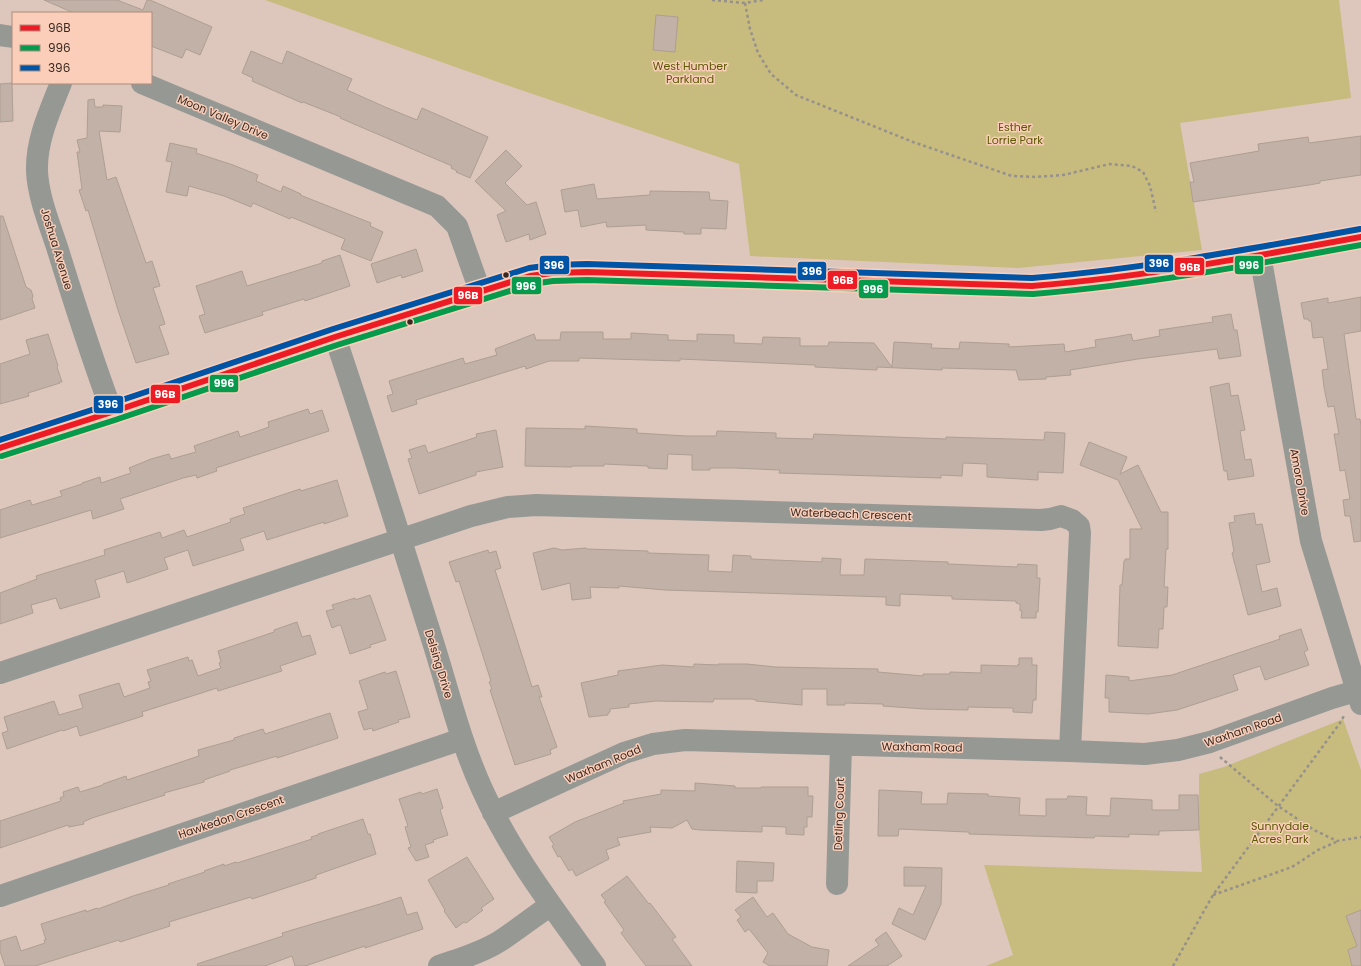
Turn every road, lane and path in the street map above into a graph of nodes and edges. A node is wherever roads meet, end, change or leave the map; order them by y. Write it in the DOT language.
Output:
graph roads {
  1 [pos="712,0"];
  2 [pos="763,0"];
  3 [pos="745,3"];
  4 [pos="0,35"];
  5 [pos="12,37"];
  6 [pos="61,84"];
  7 [pos="144,84"];
  8 [pos="1156,212"];
  9 [pos="1361,237"];
  10 [pos="1260,255"];
  11 [pos="480,291"];
  12 [pos="335,337"];
  13 [pos="112,412"];
  14 [pos="0,448"];
  15 [pos="400,540"];
  16 [pos="0,673"];
  17 [pos="1359,698"];
  18 [pos="462,739"];
  19 [pos="1210,742"];
  20 [pos="841,745"];
  21 [pos="1070,751"];
  22 [pos="1278,806"];
  23 [pos="493,813"];
  24 [pos="1361,837"];
  25 [pos="1337,841"];
  26 [pos="837,884"];
  27 [pos="1213,895"];
  28 [pos="0,896"];
  29 [pos="551,906"];
  30 [pos="439,966"];
  31 [pos="595,966"];
  32 [pos="1173,966"];
  1 -- 3 [label="path"];
  2 -- 3 [label="path"];
  3 -- 8 [label="path"];
  4 -- 5 [label="street"];
  6 -- 13 [label="street, Joshua Avenue"];
  7 -- 11 [label="street, Moon Valley Drive"];
  9 -- 10 [label="street"];
  10 -- 11 [label="street"];
  10 -- 17 [label="street, Amoro Drive"];
  11 -- 12 [label="street"];
  12 -- 13 [label="street"];
  12 -- 15 [label="street, Delsing Drive"];
  13 -- 14 [label="street"];
  15 -- 16 [label="street"];
  15 -- 18 [label="street, Delsing Drive"];
  15 -- 21 [label="street, Waterbeach Crescent"];
  17 -- 19 [label="street, Waxham Road"];
  17 -- 22 [label="path"];
  18 -- 23 [label="street, Delsing Drive"];
  18 -- 28 [label="street, Hawkedon Crescent"];
  19 -- 21 [label="street, Waxham Road"];
  19 -- 22 [label="path"];
  20 -- 21 [label="street, Waxham Road"];
  20 -- 23 [label="street, Waxham Road"];
  20 -- 26 [label="street, Detling Court"];
  22 -- 25 [label="path"];
  22 -- 27 [label="path"];
  23 -- 29 [label="street, Delsing Drive"];
  24 -- 25 [label="path"];
  25 -- 27 [label="path"];
  27 -- 32 [label="path"];
  29 -- 30 [label="street"];
  29 -- 31 [label="street, Delsing Drive"];
}
